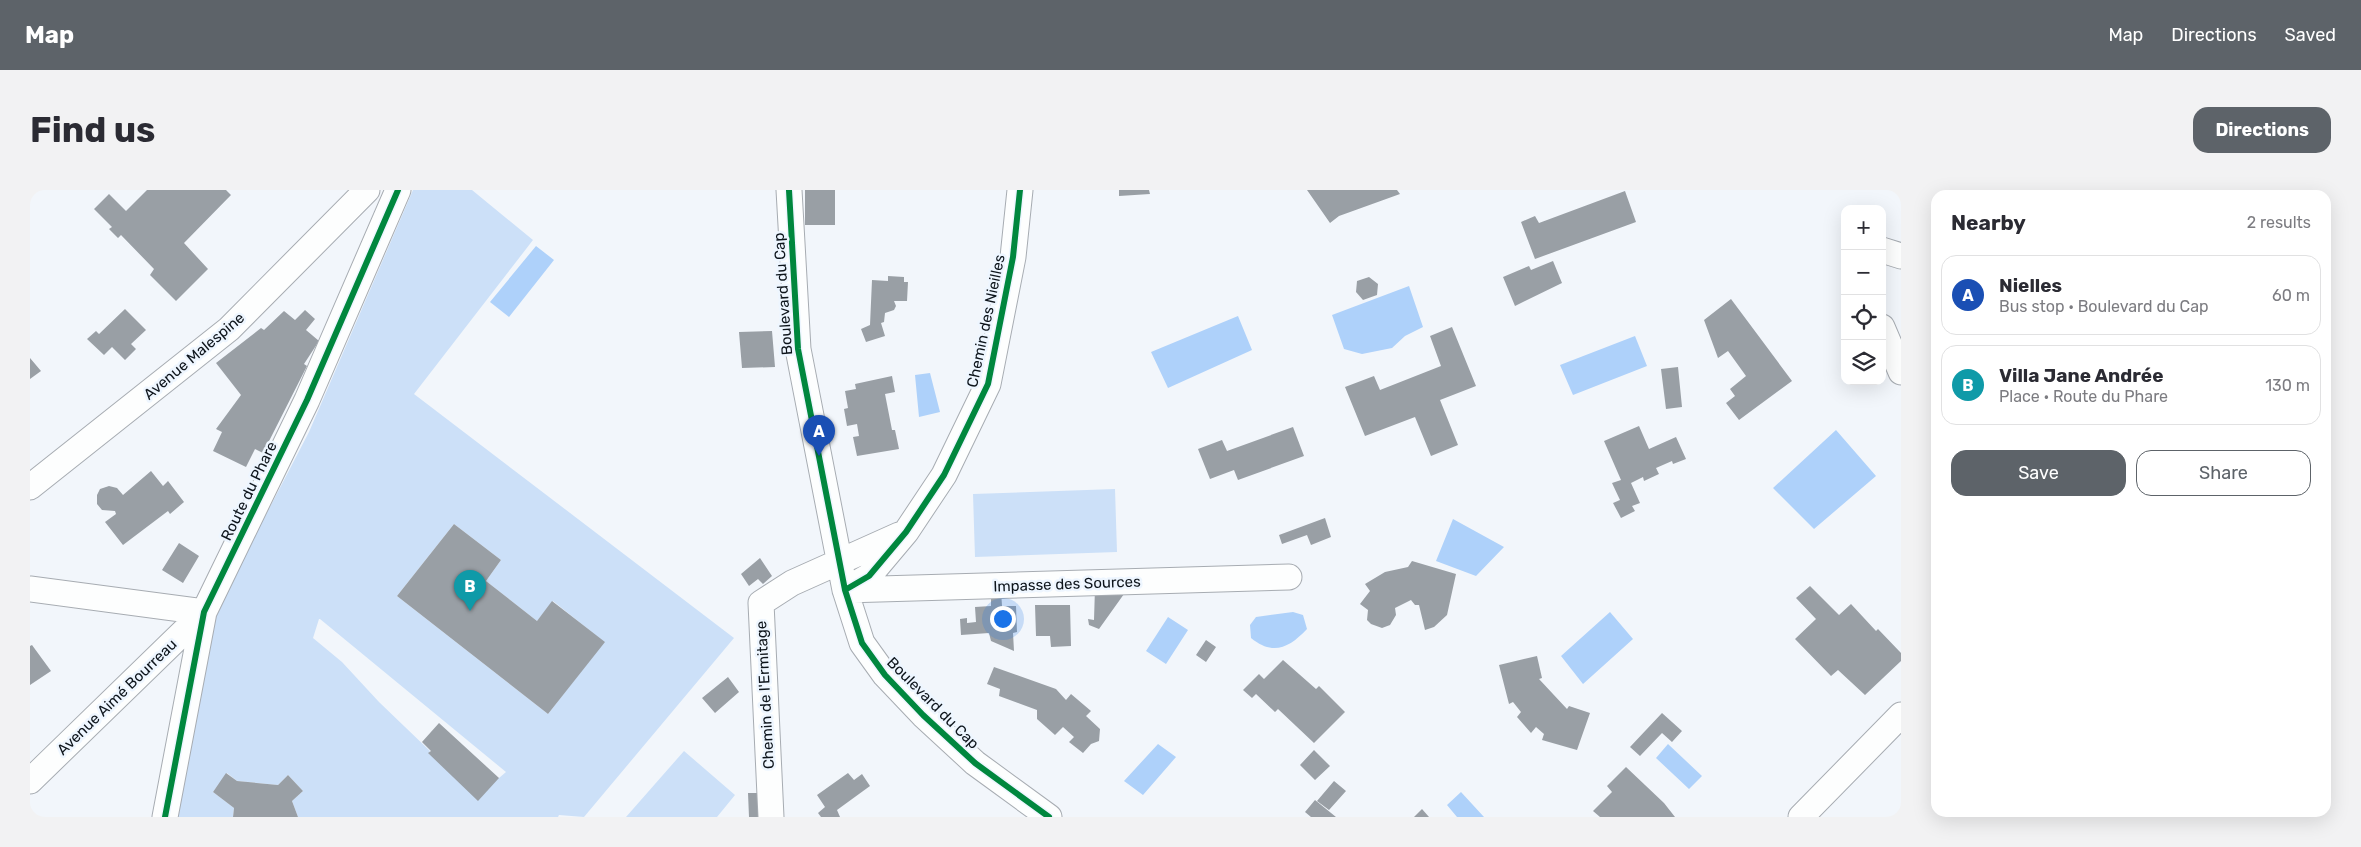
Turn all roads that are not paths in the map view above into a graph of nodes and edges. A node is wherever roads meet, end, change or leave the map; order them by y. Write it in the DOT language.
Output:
graph roads {
  1 [pos="367,190"];
  2 [pos="398,190"];
  3 [pos="789,190"];
  4 [pos="1020,190"];
  5 [pos="1886,251"];
  6 [pos="1901,256"];
  7 [pos="1886,336"];
  8 [pos="1901,372"];
  9 [pos="30,487"];
  10 [pos="906,532"];
  11 [pos="840,562"];
  12 [pos="1290,578"];
  13 [pos="30,589"];
  14 [pos="845,590"];
  15 [pos="204,612"];
  16 [pos="1901,715"];
  17 [pos="30,781"];
  18 [pos="165,817"];
  19 [pos="771,817"];
  20 [pos="1049,817"];
  21 [pos="1801,817"];
  1 -- 9 [label="street, Avenue Malespine"];
  2 -- 15 [label="street, Route du Phare"];
  3 -- 11 [label="street, Boulevard du Cap"];
  4 -- 10 [label="street, Chemin des Nieilles"];
  5 -- 6 [label="street"];
  7 -- 8 [label="street"];
  10 -- 11 [label="street"];
  10 -- 14 [label="street, Chemin des Nieilles"];
  11 -- 14 [label="street, Boulevard du Cap"];
  11 -- 19 [label="street, Chemin de l'Ermitage"];
  12 -- 14 [label="street, Impasse des Sources"];
  13 -- 15 [label="street"];
  14 -- 20 [label="street, Boulevard du Cap"];
  15 -- 17 [label="street, Avenue Aimé Bourreau"];
  15 -- 18 [label="street, Route du Phare"];
  16 -- 21 [label="street"];
}
